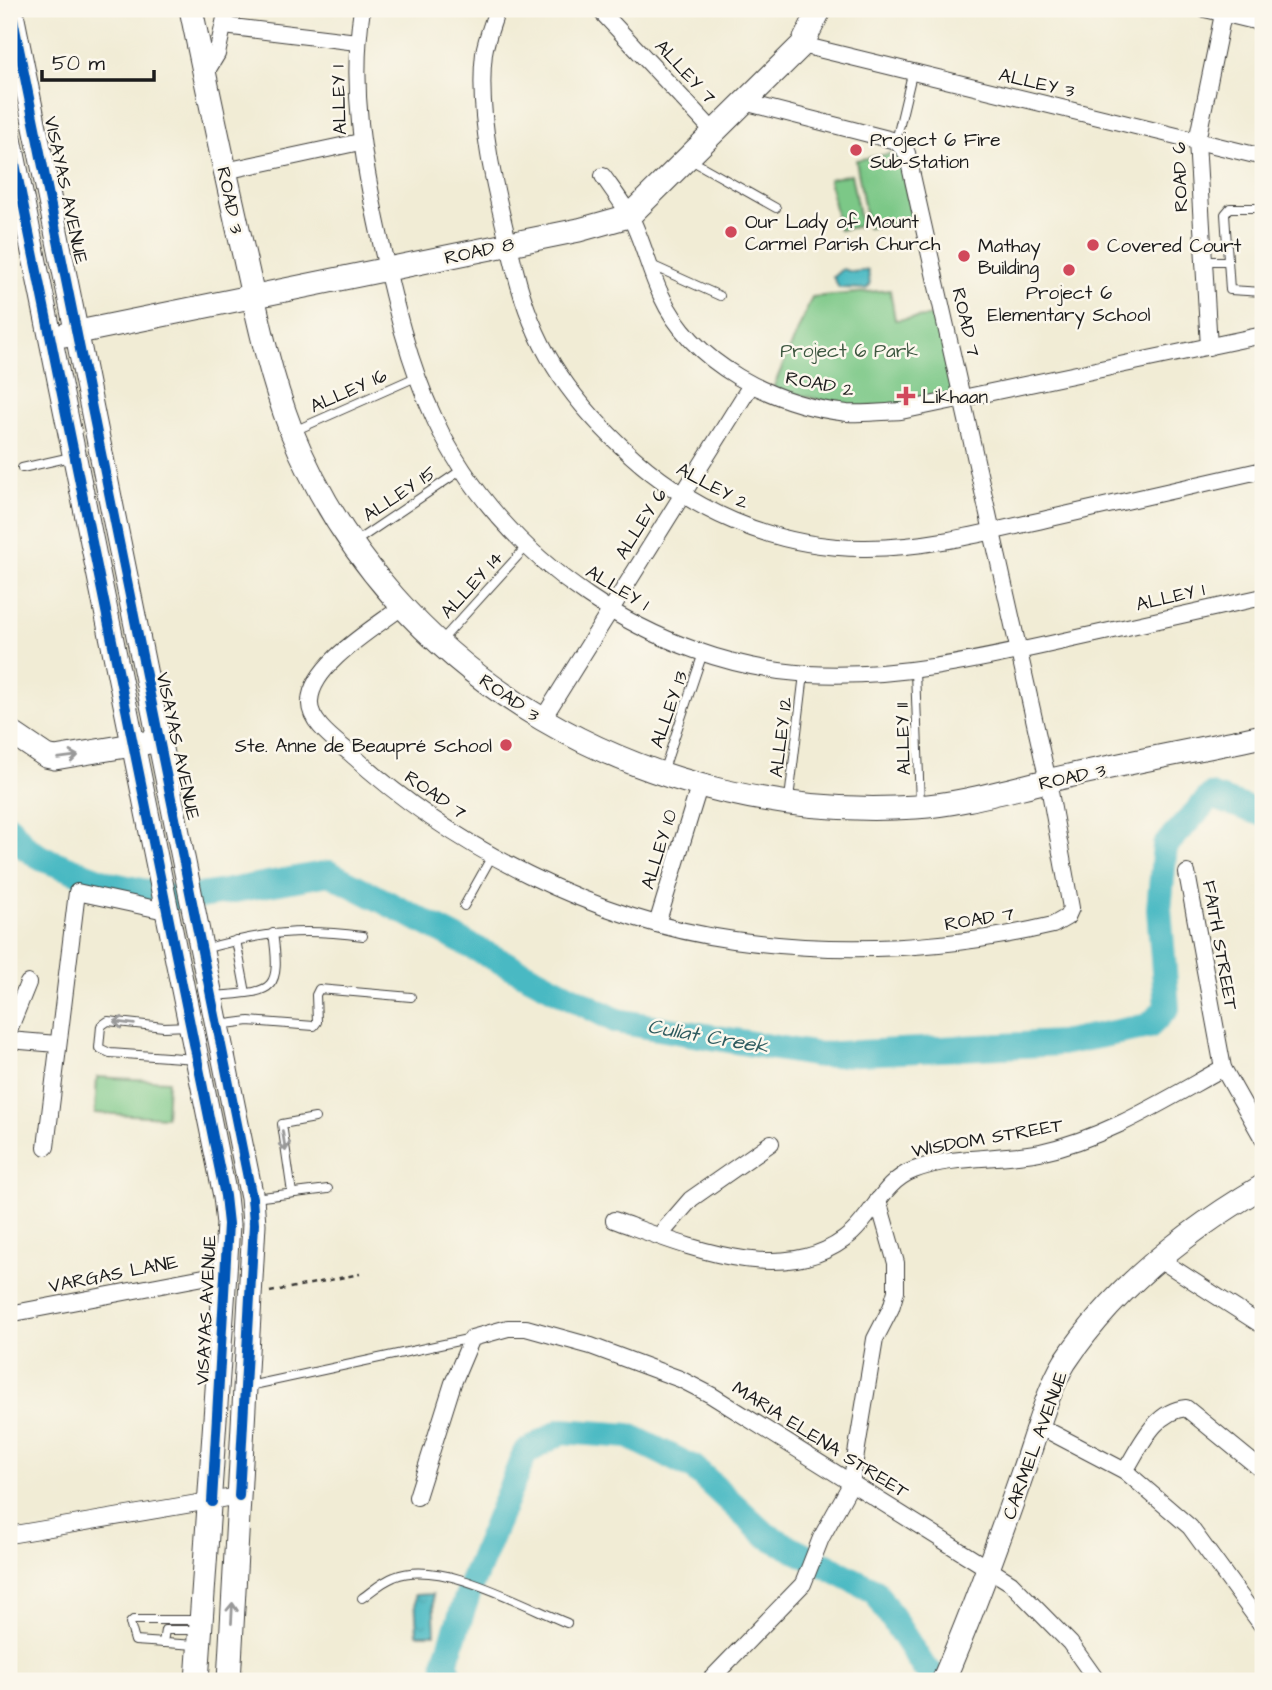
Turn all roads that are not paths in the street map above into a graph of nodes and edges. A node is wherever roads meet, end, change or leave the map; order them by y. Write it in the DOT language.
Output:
graph roads {
  1 [pos="191,9"];
  2 [pos="227,9"];
  3 [pos="362,9"];
  4 [pos="497,9"];
  5 [pos="599,9"];
  6 [pos="820,9"];
  7 [pos="1205,9"];
  8 [pos="1224,11"];
  9 [pos="11,19"];
  10 [pos="1263,23"];
  11 [pos="224,26"];
  12 [pos="357,42"];
  13 [pos="802,45"];
  14 [pos="205,74"];
  15 [pos="912,74"];
  16 [pos="744,102"];
  17 [pos="714,132"];
  18 [pos="9,134"];
  19 [pos="896,141"];
  20 [pos="1197,141"];
  21 [pos="360,142"];
  22 [pos="1263,157"];
  23 [pos="687,158"];
  24 [pos="225,172"];
  25 [pos="603,176"];
  26 [pos="1263,177"];
  27 [pos="1263,190"];
  28 [pos="776,208"];
  29 [pos="1263,208"];
  30 [pos="629,216"];
  31 [pos="508,244"];
  32 [pos="1204,261"];
  33 [pos="1228,261"];
  34 [pos="649,264"];
  35 [pos="387,270"];
  36 [pos="1263,292"];
  37 [pos="720,296"];
  38 [pos="253,297"];
  39 [pos="78,333"];
  40 [pos="1263,335"];
  41 [pos="51,337"];
  42 [pos="1209,347"];
  43 [pos="416,377"];
  44 [pos="751,384"];
  45 [pos="963,400"];
  46 [pos="292,432"];
  47 [pos="74,457"];
  48 [pos="22,468"];
  49 [pos="463,469"];
  50 [pos="1263,470"];
  51 [pos="682,496"];
  52 [pos="992,531"];
  53 [pos="354,543"];
  54 [pos="527,546"];
  55 [pos="1263,597"];
  56 [pos="403,606"];
  57 [pos="611,610"];
  58 [pos="439,642"];
  59 [pos="1020,651"];
  60 [pos="703,653"];
  61 [pos="915,671"];
  62 [pos="804,674"];
  63 [pos="542,720"];
  64 [pos="9,731"];
  65 [pos="1263,736"];
  66 [pos="159,740"];
  67 [pos="135,745"];
  68 [pos="662,776"];
  69 [pos="1048,781"];
  70 [pos="699,787"];
  71 [pos="172,796"];
  72 [pos="146,801"];
  73 [pos="788,804"];
  74 [pos="920,807"];
  75 [pos="492,856"];
  76 [pos="1186,873"];
  77 [pos="464,906"];
  78 [pos="169,911"];
  79 [pos="657,924"];
  80 [pos="272,933"];
  81 [pos="363,936"];
  82 [pos="201,939"];
  83 [pos="236,940"];
  84 [pos="28,983"];
  85 [pos="246,993"];
  86 [pos="212,996"];
  87 [pos="411,997"];
  88 [pos="218,1025"];
  89 [pos="192,1026"];
  90 [pos="9,1030"];
  91 [pos="9,1040"];
  92 [pos="57,1044"];
  93 [pos="198,1059"];
  94 [pos="1223,1068"];
  95 [pos="315,1118"];
  96 [pos="1263,1139"];
  97 [pos="771,1143"];
  98 [pos="46,1147"];
  99 [pos="1263,1186"];
  100 [pos="328,1189"];
  101 [pos="292,1193"];
  102 [pos="252,1198"];
  103 [pos="878,1200"];
  104 [pos="614,1220"];
  105 [pos="659,1236"];
  106 [pos="1159,1259"];
  107 [pos="225,1273"];
  108 [pos="9,1314"];
  109 [pos="1263,1326"];
  110 [pos="472,1338"];
  111 [pos="244,1387"];
  112 [pos="1039,1426"];
  113 [pos="1125,1471"];
  114 [pos="1263,1471"];
  115 [pos="851,1484"];
  116 [pos="239,1496"];
  117 [pos="417,1497"];
  118 [pos="212,1502"];
  119 [pos="9,1535"];
  120 [pos="989,1569"];
  121 [pos="362,1598"];
  122 [pos="567,1623"];
  123 [pos="1263,1627"];
  124 [pos="201,1632"];
  125 [pos="163,1643"];
  126 [pos="948,1671"];
  127 [pos="197,1681"];
  128 [pos="229,1681"];
  129 [pos="709,1681"];
  130 [pos="1097,1681"];
  1 -- 14 [label="main road, ROAD 3"];
  2 -- 11 [label="street"];
  3 -- 12 [label="street, ALLEY 1"];
  4 -- 31 [label="street, ALLEY 2"];
  5 -- 17 [label="street, ALLEY 7"];
  6 -- 13 [label="main road, ROAD 8"];
  7 -- 8 [label="street"];
  8 -- 10 [label="street"];
  8 -- 20 [label="street, ROAD 6"];
  9 -- 39 [label="main road, VISAYAS AVENUE"];
  11 -- 12 [label="street"];
  11 -- 14 [label="street"];
  12 -- 21 [label="street, ALLEY 1"];
  13 -- 15 [label="street, ALLEY 3"];
  13 -- 16 [label="main road, ROAD 8"];
  14 -- 24 [label="main road, ROAD 3"];
  15 -- 19 [label="lane"];
  15 -- 20 [label="street, ALLEY 3"];
  16 -- 17 [label="main road, ROAD 8"];
  16 -- 19 [label="street"];
  17 -- 23 [label="main road, ROAD 8"];
  18 -- 41 [label="main road, VISAYAS AVENUE"];
  19 -- 45 [label="street, ROAD 7"];
  20 -- 22 [label="street, ALLEY 3"];
  20 -- 32 [label="street, ROAD 6"];
  21 -- 24 [label="street"];
  21 -- 35 [label="street, ALLEY 1"];
  23 -- 28 [label="lane"];
  23 -- 30 [label="main road, ROAD 8"];
  24 -- 38 [label="main road, ROAD 3"];
  25 -- 30 [label="street, ROAD 2"];
  26 -- 27 [label="lane"];
  29 -- 33 [label="lane"];
  30 -- 31 [label="main road, ROAD 8"];
  30 -- 34 [label="street, ROAD 2"];
  31 -- 35 [label="main road, ROAD 8"];
  31 -- 51 [label="street, ALLEY 2"];
  32 -- 33 [label="lane"];
  32 -- 42 [label="street, ROAD 6"];
  33 -- 36 [label="lane"];
  34 -- 37 [label="lane"];
  34 -- 44 [label="street, ROAD 2"];
  35 -- 38 [label="main road, ROAD 8"];
  35 -- 43 [label="street, ALLEY 1"];
  38 -- 39 [label="main road, ROAD 8"];
  38 -- 46 [label="main road, ROAD 3"];
  39 -- 41 [label="main road, ROAD 8"];
  39 -- 66 [label="main road, VISAYAS AVENUE"];
  40 -- 42 [label="street, ROAD 2"];
  41 -- 47 [label="main road, VISAYAS AVENUE"];
  42 -- 45 [label="street, ROAD 2"];
  43 -- 46 [label="lane, ALLEY 16"];
  43 -- 49 [label="street, ALLEY 1"];
  44 -- 45 [label="street, ROAD 2"];
  44 -- 51 [label="street, ALLEY 6"];
  45 -- 52 [label="street, ROAD 7"];
  46 -- 53 [label="main road, ROAD 3"];
  47 -- 48 [label="lane"];
  47 -- 67 [label="main road, VISAYAS AVENUE"];
  49 -- 53 [label="lane, ALLEY 15"];
  49 -- 54 [label="street, ALLEY 1"];
  50 -- 52 [label="street, ALLEY 2"];
  51 -- 52 [label="street, ALLEY 2"];
  51 -- 57 [label="street, ALLEY 6"];
  52 -- 59 [label="street, ROAD 7"];
  53 -- 56 [label="main road, ROAD 3"];
  54 -- 57 [label="street, ALLEY 1"];
  54 -- 58 [label="lane, ALLEY 14"];
  55 -- 59 [label="street, ALLEY 1"];
  56 -- 58 [label="main road, ROAD 3"];
  56 -- 75 [label="street, ROAD 7"];
  57 -- 60 [label="street, ALLEY 1"];
  57 -- 63 [label="street, ALLEY 6"];
  58 -- 63 [label="main road, ROAD 3"];
  59 -- 61 [label="street, ALLEY 1"];
  59 -- 69 [label="street, ROAD 7"];
  60 -- 62 [label="street, ALLEY 1"];
  60 -- 68 [label="lane, ALLEY 13"];
  61 -- 62 [label="street, ALLEY 1"];
  61 -- 74 [label="lane, ALLEY 11"];
  62 -- 73 [label="lane, ALLEY 12"];
  63 -- 68 [label="main road, ROAD 3"];
  64 -- 67 [label="main road, one-way"];
  65 -- 69 [label="main road, ROAD 3"];
  66 -- 67 [label="main road"];
  66 -- 71 [label="main road, VISAYAS AVENUE"];
  67 -- 72 [label="main road, VISAYAS AVENUE"];
  68 -- 70 [label="main road, ROAD 3"];
  69 -- 74 [label="main road, ROAD 3"];
  69 -- 79 [label="street, ROAD 7"];
  70 -- 73 [label="main road, ROAD 3"];
  70 -- 79 [label="street, ALLEY 10"];
  71 -- 72 [label="main road"];
  71 -- 82 [label="main road, VISAYAS AVENUE"];
  72 -- 78 [label="main road, VISAYAS AVENUE"];
  73 -- 74 [label="main road, ROAD 3"];
  75 -- 77 [label="lane"];
  75 -- 79 [label="street, ROAD 7"];
  76 -- 94 [label="street, FAITH STREET"];
  78 -- 89 [label="main road, VISAYAS AVENUE"];
  78 -- 92 [label="street"];
  80 -- 81 [label="lane"];
  80 -- 83 [label="lane"];
  80 -- 85 [label="lane"];
  82 -- 83 [label="lane"];
  82 -- 86 [label="main road, VISAYAS AVENUE"];
  83 -- 85 [label="lane"];
  84 -- 90 [label="street"];
  85 -- 86 [label="lane"];
  86 -- 88 [label="main road, VISAYAS AVENUE"];
  87 -- 88 [label="lane"];
  88 -- 102 [label="main road, VISAYAS AVENUE"];
  89 -- 93 [label="main road, VISAYAS AVENUE"];
  89 -- 93 [label="lane, one-way"];
  91 -- 92 [label="street"];
  92 -- 98 [label="street"];
  93 -- 107 [label="main road, VISAYAS AVENUE"];
  94 -- 96 [label="street, FAITH STREET"];
  94 -- 103 [label="street, WISDOM STREET"];
  95 -- 101 [label="lane, one-way"];
  97 -- 105 [label="street"];
  99 -- 106 [label="main road, CARMEL AVENUE"];
  100 -- 101 [label="lane"];
  101 -- 102 [label="lane"];
  102 -- 111 [label="main road, VISAYAS AVENUE"];
  103 -- 105 [label="street, WISDOM STREET"];
  103 -- 115 [label="street"];
  104 -- 105 [label="street, WISDOM STREET"];
  106 -- 109 [label="street"];
  106 -- 112 [label="main road, CARMEL AVENUE"];
  107 -- 108 [label="street, VARGAS LANE"];
  107 -- 118 [label="main road, VISAYAS AVENUE"];
  110 -- 111 [label="lane"];
  110 -- 115 [label="street, MARIA ELENA STREET"];
  110 -- 117 [label="street"];
  111 -- 116 [label="main road, VISAYAS AVENUE"];
  112 -- 113 [label="street"];
  112 -- 120 [label="main road, CARMEL AVENUE"];
  113 -- 114 [label="street"];
  113 -- 123 [label="street"];
  115 -- 120 [label="street, MARIA ELENA STREET"];
  115 -- 129 [label="street"];
  116 -- 118 [label="street"];
  128 -- 116 [label="main road, VISAYAS AVENUE, one-way"];
  118 -- 119 [label="street"];
  118 -- 124 [label="main road, VISAYAS AVENUE"];
  120 -- 126 [label="main road, CARMEL AVENUE"];
  120 -- 130 [label="street, MARIA ELENA STREET"];
  121 -- 122 [label="lane"];
  124 -- 125 [label="lane"];
  124 -- 125 [label="lane"];
  124 -- 125 [label="lane"];
  124 -- 127 [label="main road, VISAYAS AVENUE"];
}
